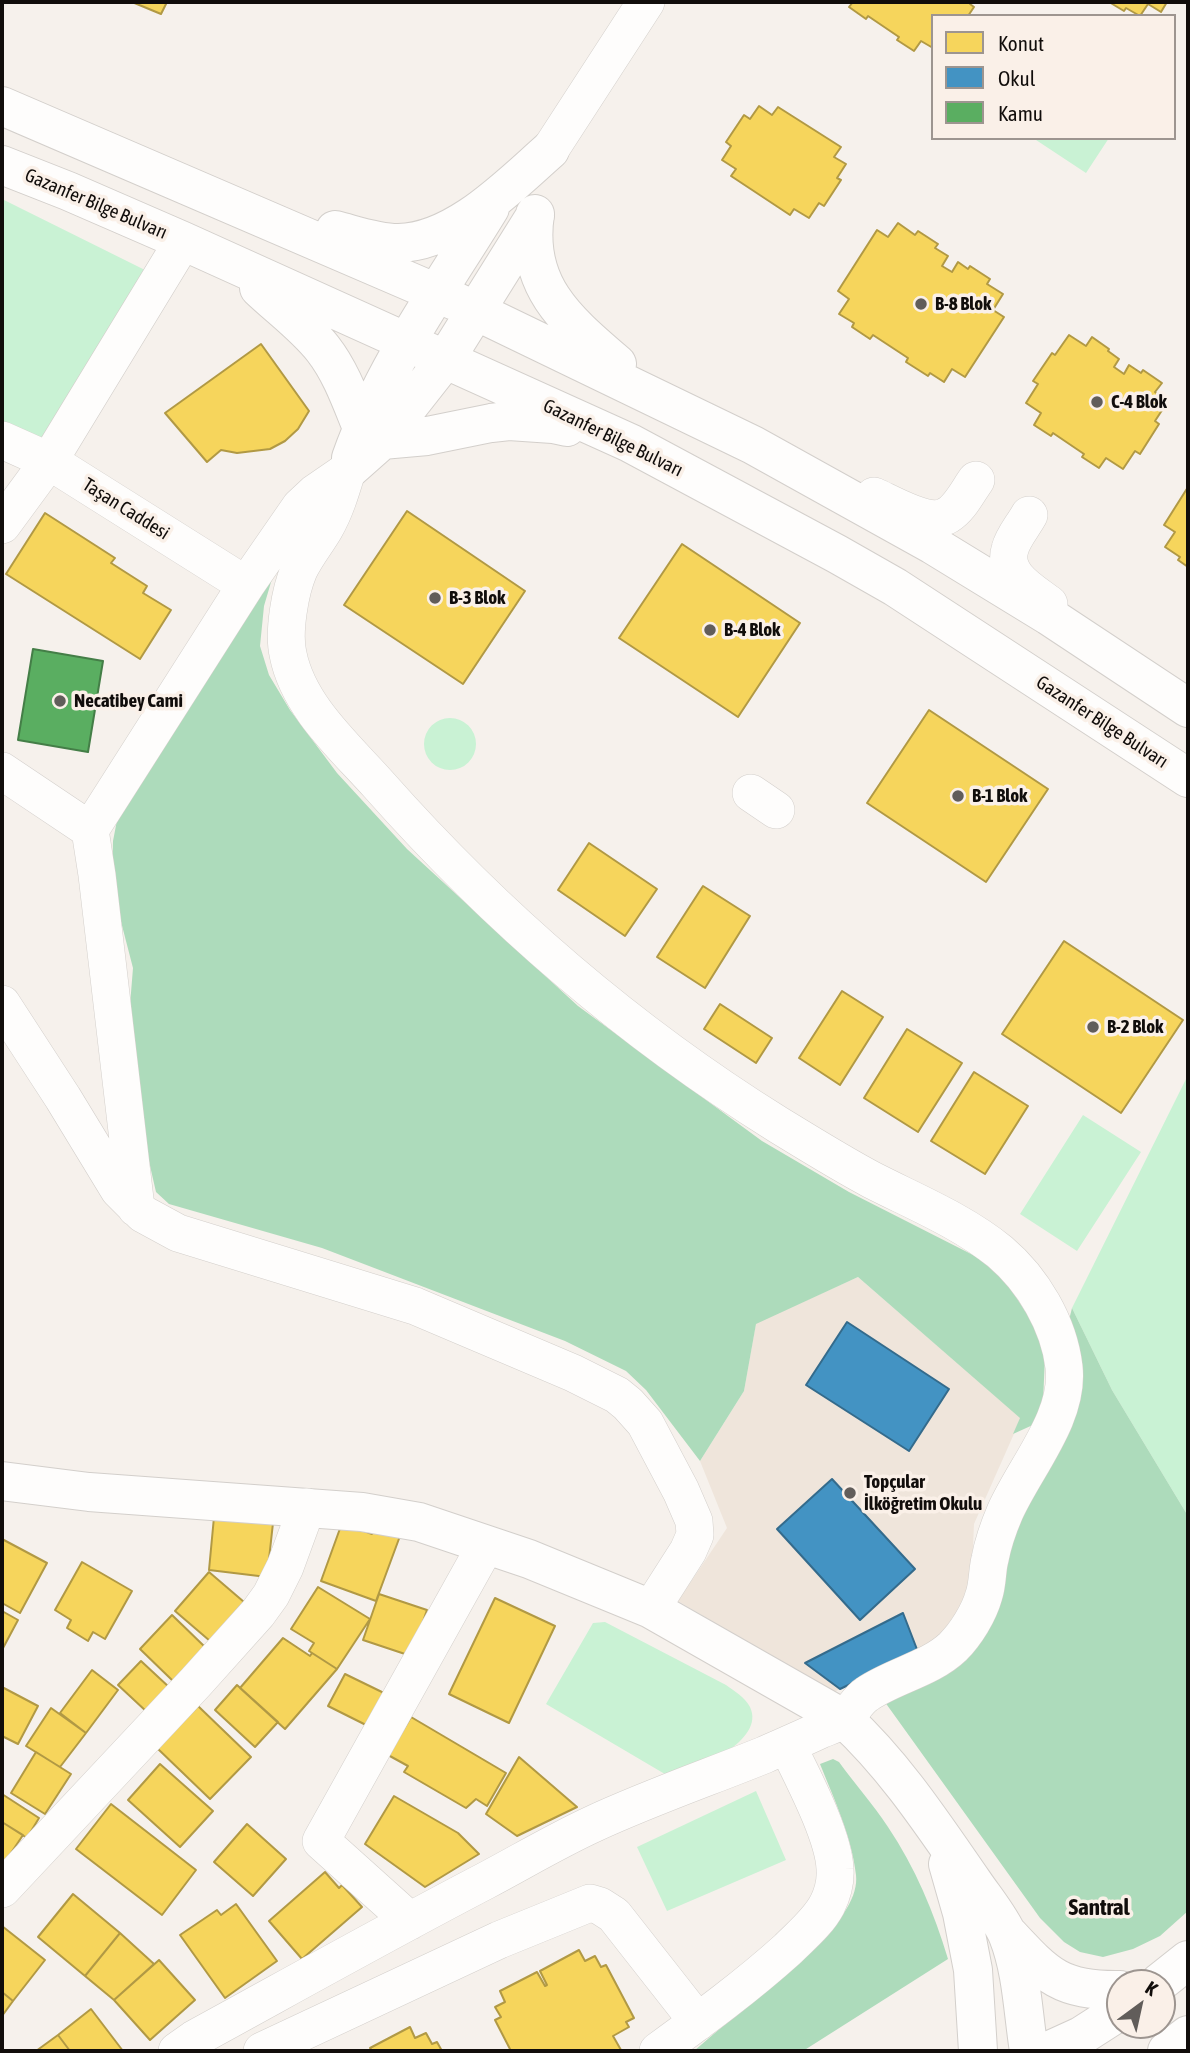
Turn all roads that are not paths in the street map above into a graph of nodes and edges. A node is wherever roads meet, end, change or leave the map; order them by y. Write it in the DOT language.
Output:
graph roads {
  1 [pos="646,2"];
  2 [pos="2,106"];
  3 [pos="550,150"];
  4 [pos="2,165"];
  5 [pos="198,191"];
  6 [pos="499,194"];
  7 [pos="535,216"];
  8 [pos="183,241"];
  9 [pos="237,267"];
  10 [pos="438,293"];
  11 [pos="477,311"];
  12 [pos="407,343"];
  13 [pos="445,360"];
  14 [pos="652,395"];
  15 [pos="372,434"];
  16 [pos="2,440"];
  17 [pos="630,443"];
  18 [pos="753,445"];
  19 [pos="49,461"];
  20 [pos="347,471"];
  21 [pos="976,480"];
  22 [pos="1029,515"];
  23 [pos="2,525"];
  24 [pos="246,585"];
  25 [pos="1188,707"];
  26 [pos="2,771"];
  27 [pos="1188,778"];
  28 [pos="90,830"];
  29 [pos="2,1004"];
  30 [pos="136,1208"];
  31 [pos="2,1480"];
  32 [pos="307,1507"];
  33 [pos="486,1545"];
  34 [pos="651,1609"];
  35 [pos="844,1719"];
  36 [pos="788,1745"];
  37 [pos="940,1835"];
  38 [pos="2,1889"];
  39 [pos="410,1920"];
  40 [pos="1008,1934"];
  41 [pos="1106,1990"];
  42 [pos="1106,2020"];
  43 [pos="698,2022"];
  44 [pos="1188,2035"];
  45 [pos="177,2051"];
  46 [pos="262,2051"];
  47 [pos="658,2051"];
  48 [pos="978,2051"];
  49 [pos="1029,2051"];
  50 [pos="1048,2051"];
  51 [pos="1167,2051"];
  1 -- 3 [label="street"];
  2 -- 5 [label="main road"];
  3 -- 6 [label="main road"];
  3 -- 7 [label="main road"];
  4 -- 8 [label="main road, Gazanfer Bilge Bulvarı"];
  5 -- 6 [label="main road"];
  5 -- 10 [label="main road"];
  6 -- 10 [label="main road"];
  7 -- 11 [label="main road"];
  7 -- 14 [label="main road"];
  8 -- 9 [label="main road, Gazanfer Bilge Bulvarı"];
  8 -- 19 [label="street"];
  9 -- 12 [label="main road, Gazanfer Bilge Bulvarı"];
  9 -- 15 [label="main road"];
  10 -- 11 [label="main road"];
  10 -- 12 [label="main road"];
  11 -- 13 [label="main road"];
  11 -- 14 [label="main road"];
  12 -- 13 [label="main road, Gazanfer Bilge Bulvarı"];
  12 -- 15 [label="main road"];
  13 -- 15 [label="main road"];
  13 -- 17 [label="main road, Gazanfer Bilge Bulvarı"];
  14 -- 18 [label="main road"];
  15 -- 17 [label="main road"];
  15 -- 20 [label="main road"];
  16 -- 19 [label="street, Taşan Caddesi"];
  17 -- 27 [label="main road, Gazanfer Bilge Bulvarı"];
  18 -- 21 [label="street"];
  18 -- 25 [label="main road"];
  19 -- 23 [label="street"];
  19 -- 24 [label="street, Taşan Caddesi"];
  20 -- 24 [label="street"];
  20 -- 35 [label="street"];
  22 -- 25 [label="street"];
  24 -- 28 [label="street"];
  26 -- 28 [label="street"];
  28 -- 30 [label="street"];
  29 -- 30 [label="street"];
  30 -- 34 [label="street"];
  31 -- 32 [label="main road"];
  32 -- 33 [label="main road"];
  32 -- 38 [label="street"];
  33 -- 34 [label="main road"];
  33 -- 39 [label="street"];
  34 -- 35 [label="main road"];
  35 -- 36 [label="street"];
  35 -- 37 [label="main road"];
  36 -- 39 [label="street"];
  36 -- 43 [label="street"];
  37 -- 40 [label="main road"];
  37 -- 48 [label="main road"];
  39 -- 45 [label="street"];
  40 -- 41 [label="main road"];
  40 -- 49 [label="main road"];
  42 -- 50 [label="main road"];
  43 -- 46 [label="street"];
  43 -- 47 [label="street"];
  44 -- 51 [label="main road"];
}
